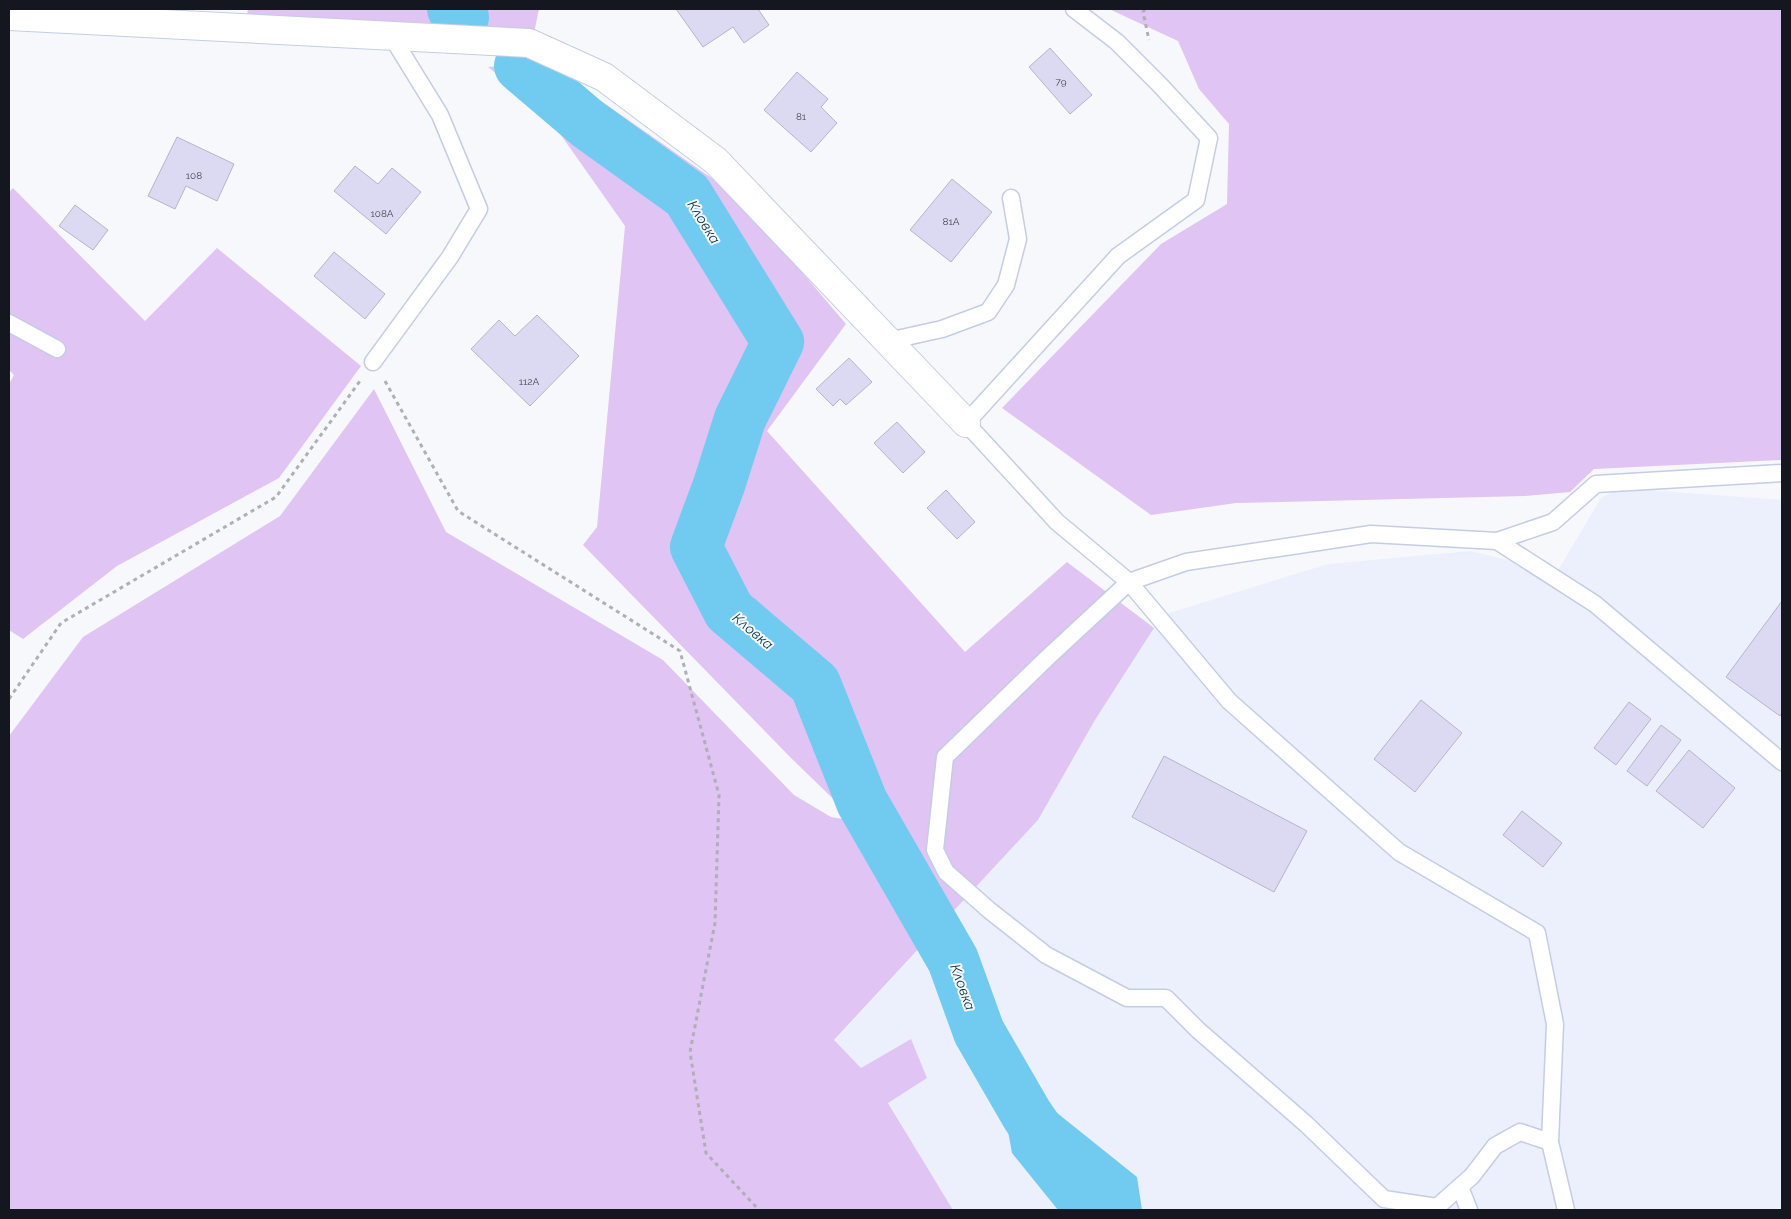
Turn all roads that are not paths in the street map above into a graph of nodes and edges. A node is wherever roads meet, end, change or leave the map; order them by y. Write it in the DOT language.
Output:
graph roads {
  1 [pos="1074,9"];
  2 [pos="9,16"];
  3 [pos="392,37"];
  4 [pos="1011,198"];
  5 [pos="9,323"];
  6 [pos="888,341"];
  7 [pos="57,349"];
  8 [pos="373,362"];
  9 [pos="966,423"];
  10 [pos="1782,473"];
  11 [pos="1497,540"];
  12 [pos="1129,582"];
  13 [pos="1782,762"];
  14 [pos="1550,1142"];
  15 [pos="1460,1187"];
  16 [pos="1469,1210"];
  17 [pos="1566,1210"];
  1 -- 9 [label="lane"];
  2 -- 3 [label="street"];
  3 -- 6 [label="street"];
  3 -- 8 [label="lane"];
  4 -- 6 [label="lane"];
  5 -- 7 [label="lane"];
  6 -- 9 [label="street"];
  9 -- 12 [label="lane"];
  10 -- 11 [label="lane"];
  11 -- 12 [label="lane"];
  11 -- 13 [label="lane"];
  12 -- 14 [label="lane"];
  12 -- 15 [label="lane"];
  14 -- 15 [label="lane"];
  14 -- 17 [label="lane"];
  15 -- 16 [label="lane"];
}
